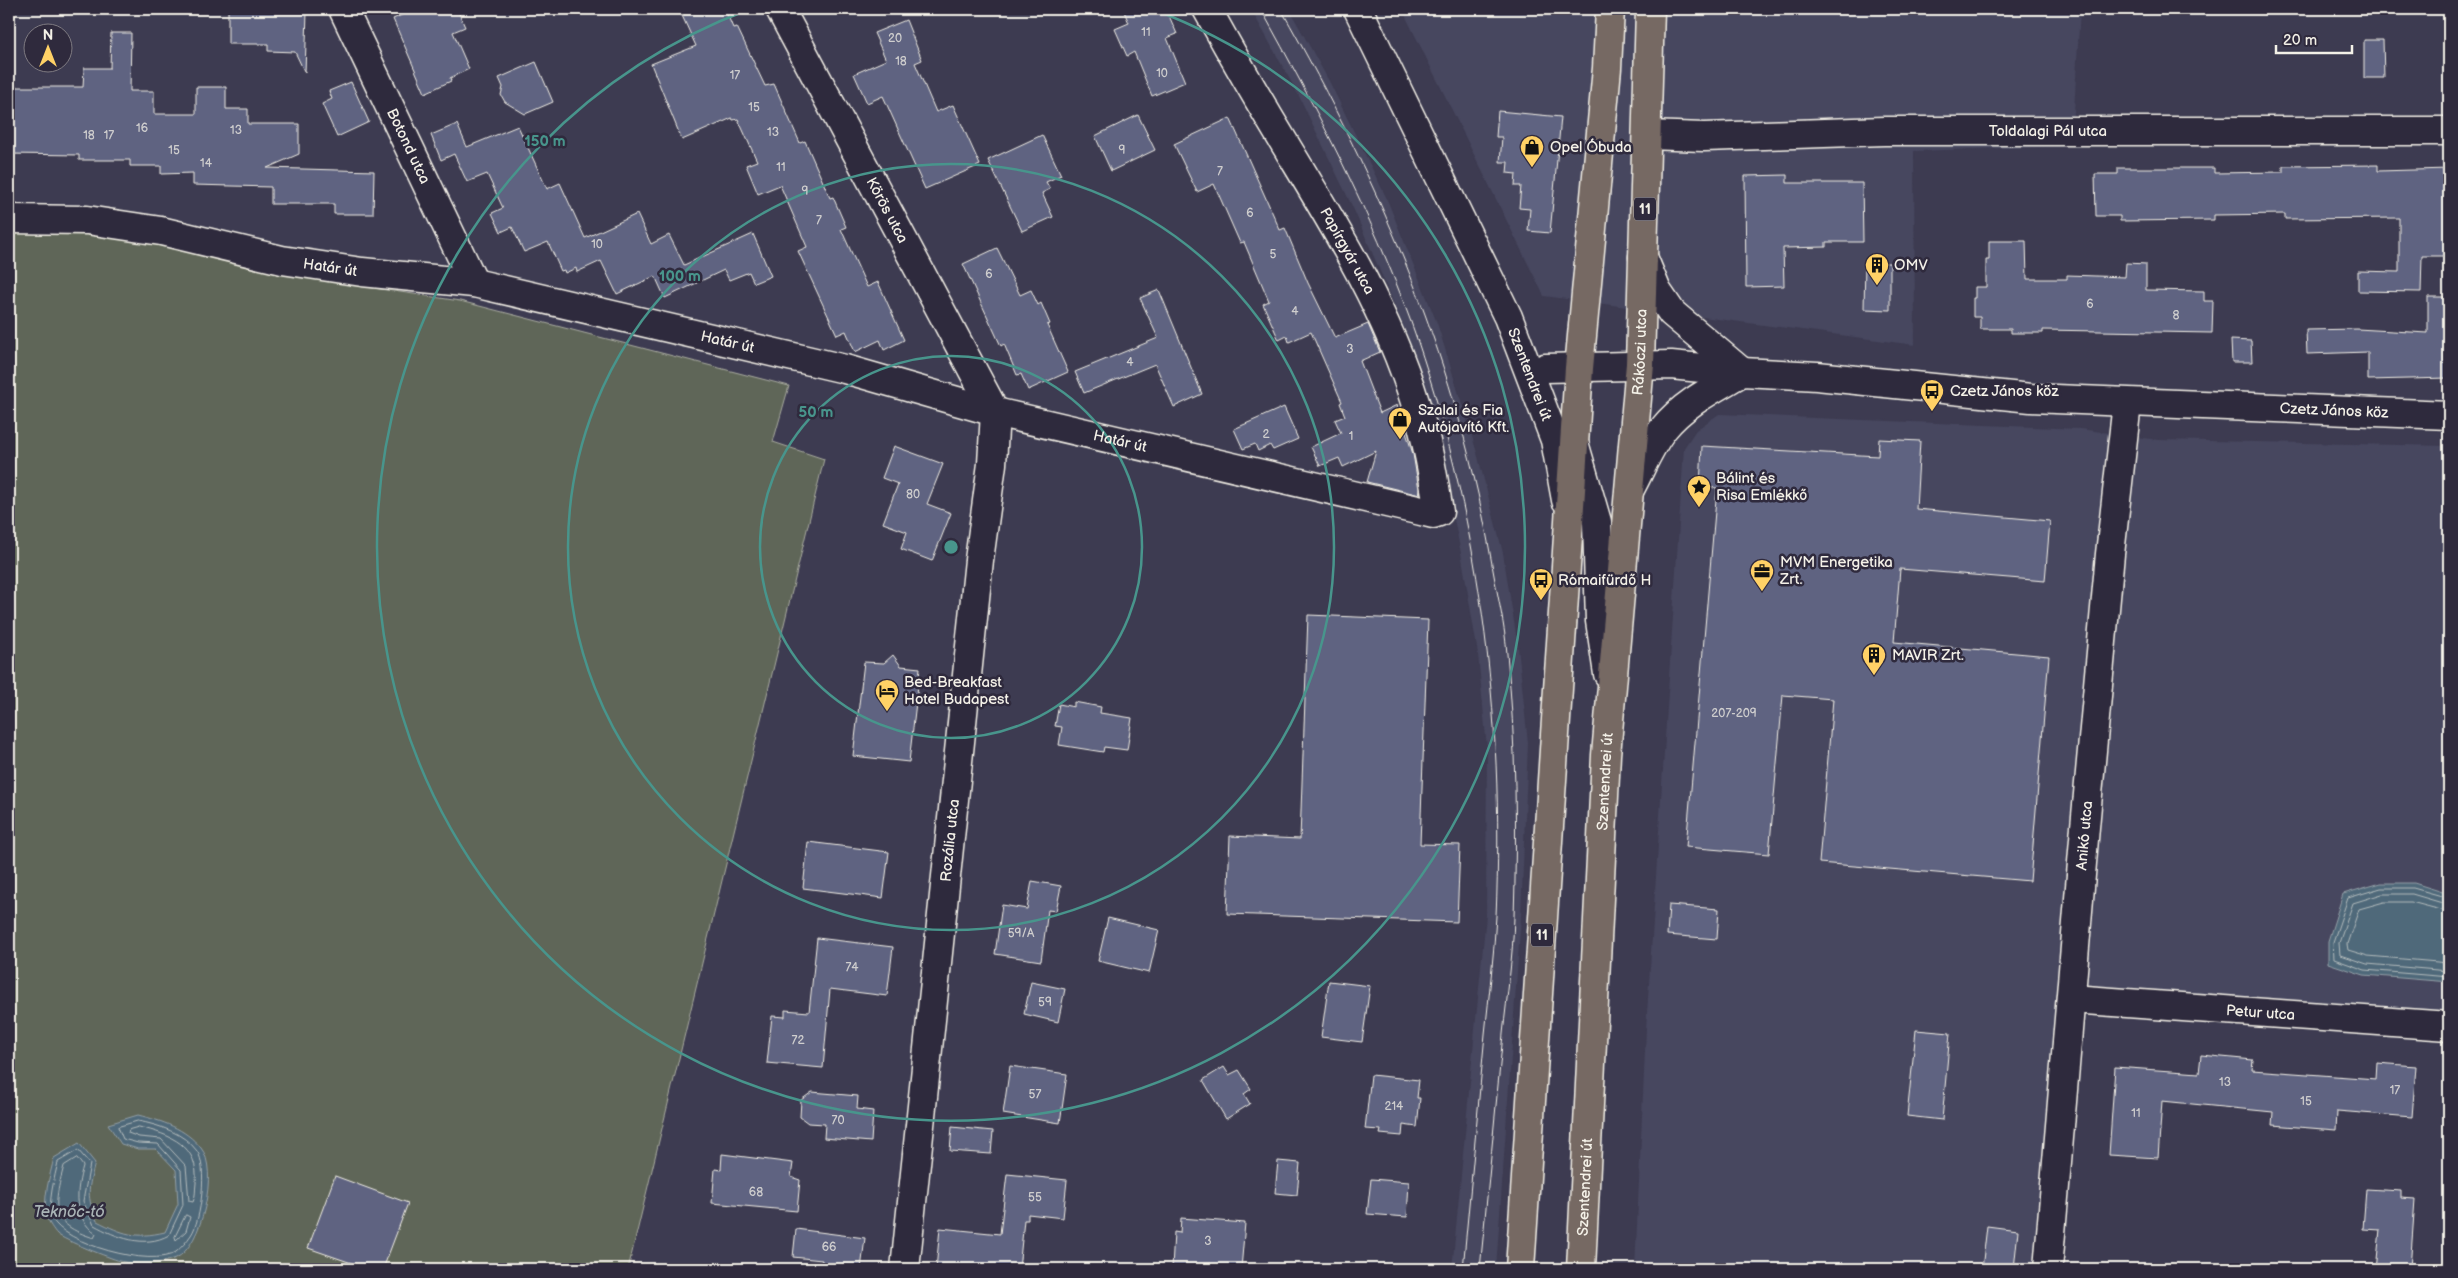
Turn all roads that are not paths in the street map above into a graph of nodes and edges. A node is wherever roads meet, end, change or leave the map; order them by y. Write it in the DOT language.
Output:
graph roads {
  1 [pos="343,9"];
  2 [pos="780,9"];
  3 [pos="1206,9"];
  4 [pos="1358,9"];
  5 [pos="1610,9"];
  6 [pos="1650,9"];
  7 [pos="2449,131"];
  8 [pos="1646,135"];
  9 [pos="9,219"];
  10 [pos="1643,257"];
  11 [pos="474,283"];
  12 [pos="1508,317"];
  13 [pos="1640,364"];
  14 [pos="1545,368"];
  15 [pos="1579,368"];
  16 [pos="1742,372"];
  17 [pos="2127,403"];
  18 [pos="995,412"];
  19 [pos="2449,415"];
  20 [pos="1574,444"];
  21 [pos="1630,489"];
  22 [pos="1439,512"];
  23 [pos="1568,517"];
  24 [pos="1611,694"];
  25 [pos="2071,999"];
  26 [pos="2449,1026"];
  27 [pos="905,1269"];
  28 [pos="1520,1269"];
  29 [pos="1581,1269"];
  30 [pos="2048,1269"];
  1 -- 11 [label="street, Botond utca"];
  2 -- 18 [label="street, Körös utca"];
  3 -- 22 [label="street, Papírgyár utca"];
  4 -- 12 [label="street, Szentendrei út"];
  5 -- 15 [label="main road, 11"];
  6 -- 8 [label="main road, Rákóczi utca / 11"];
  7 -- 8 [label="street, Toldalagi Pál utca"];
  8 -- 10 [label="main road, Rákóczi utca / 11"];
  9 -- 11 [label="street, Határ út"];
  10 -- 13 [label="main road, Rákóczi utca / 11"];
  10 -- 16 [label="street"];
  11 -- 18 [label="street, Határ út"];
  12 -- 14 [label="street, Szentendrei út"];
  12 -- 23 [label="street, Szentendrei út"];
  13 -- 15 [label="street, Czetz János köz"];
  13 -- 16 [label="street, Czetz János köz"];
  13 -- 21 [label="main road, Rákóczi utca / 11"];
  14 -- 15 [label="street, Czetz János köz"];
  14 -- 20 [label="street, Szentendrei út"];
  15 -- 20 [label="main road, 11"];
  16 -- 17 [label="street, Czetz János köz"];
  16 -- 21 [label="street"];
  17 -- 19 [label="street, Czetz János köz"];
  17 -- 25 [label="street, Anikó utca"];
  18 -- 22 [label="street, Határ út"];
  18 -- 27 [label="street, Rozália utca"];
  20 -- 23 [label="main road, 11"];
  20 -- 24 [label="street, Szentendrei út"];
  21 -- 24 [label="main road, Rákóczi utca / 11"];
  23 -- 28 [label="main road, Szentendrei út / 11"];
  24 -- 29 [label="main road, Szentendrei út / 11"];
  25 -- 26 [label="street, Petur utca"];
  25 -- 30 [label="street, Anikó utca"];
}
